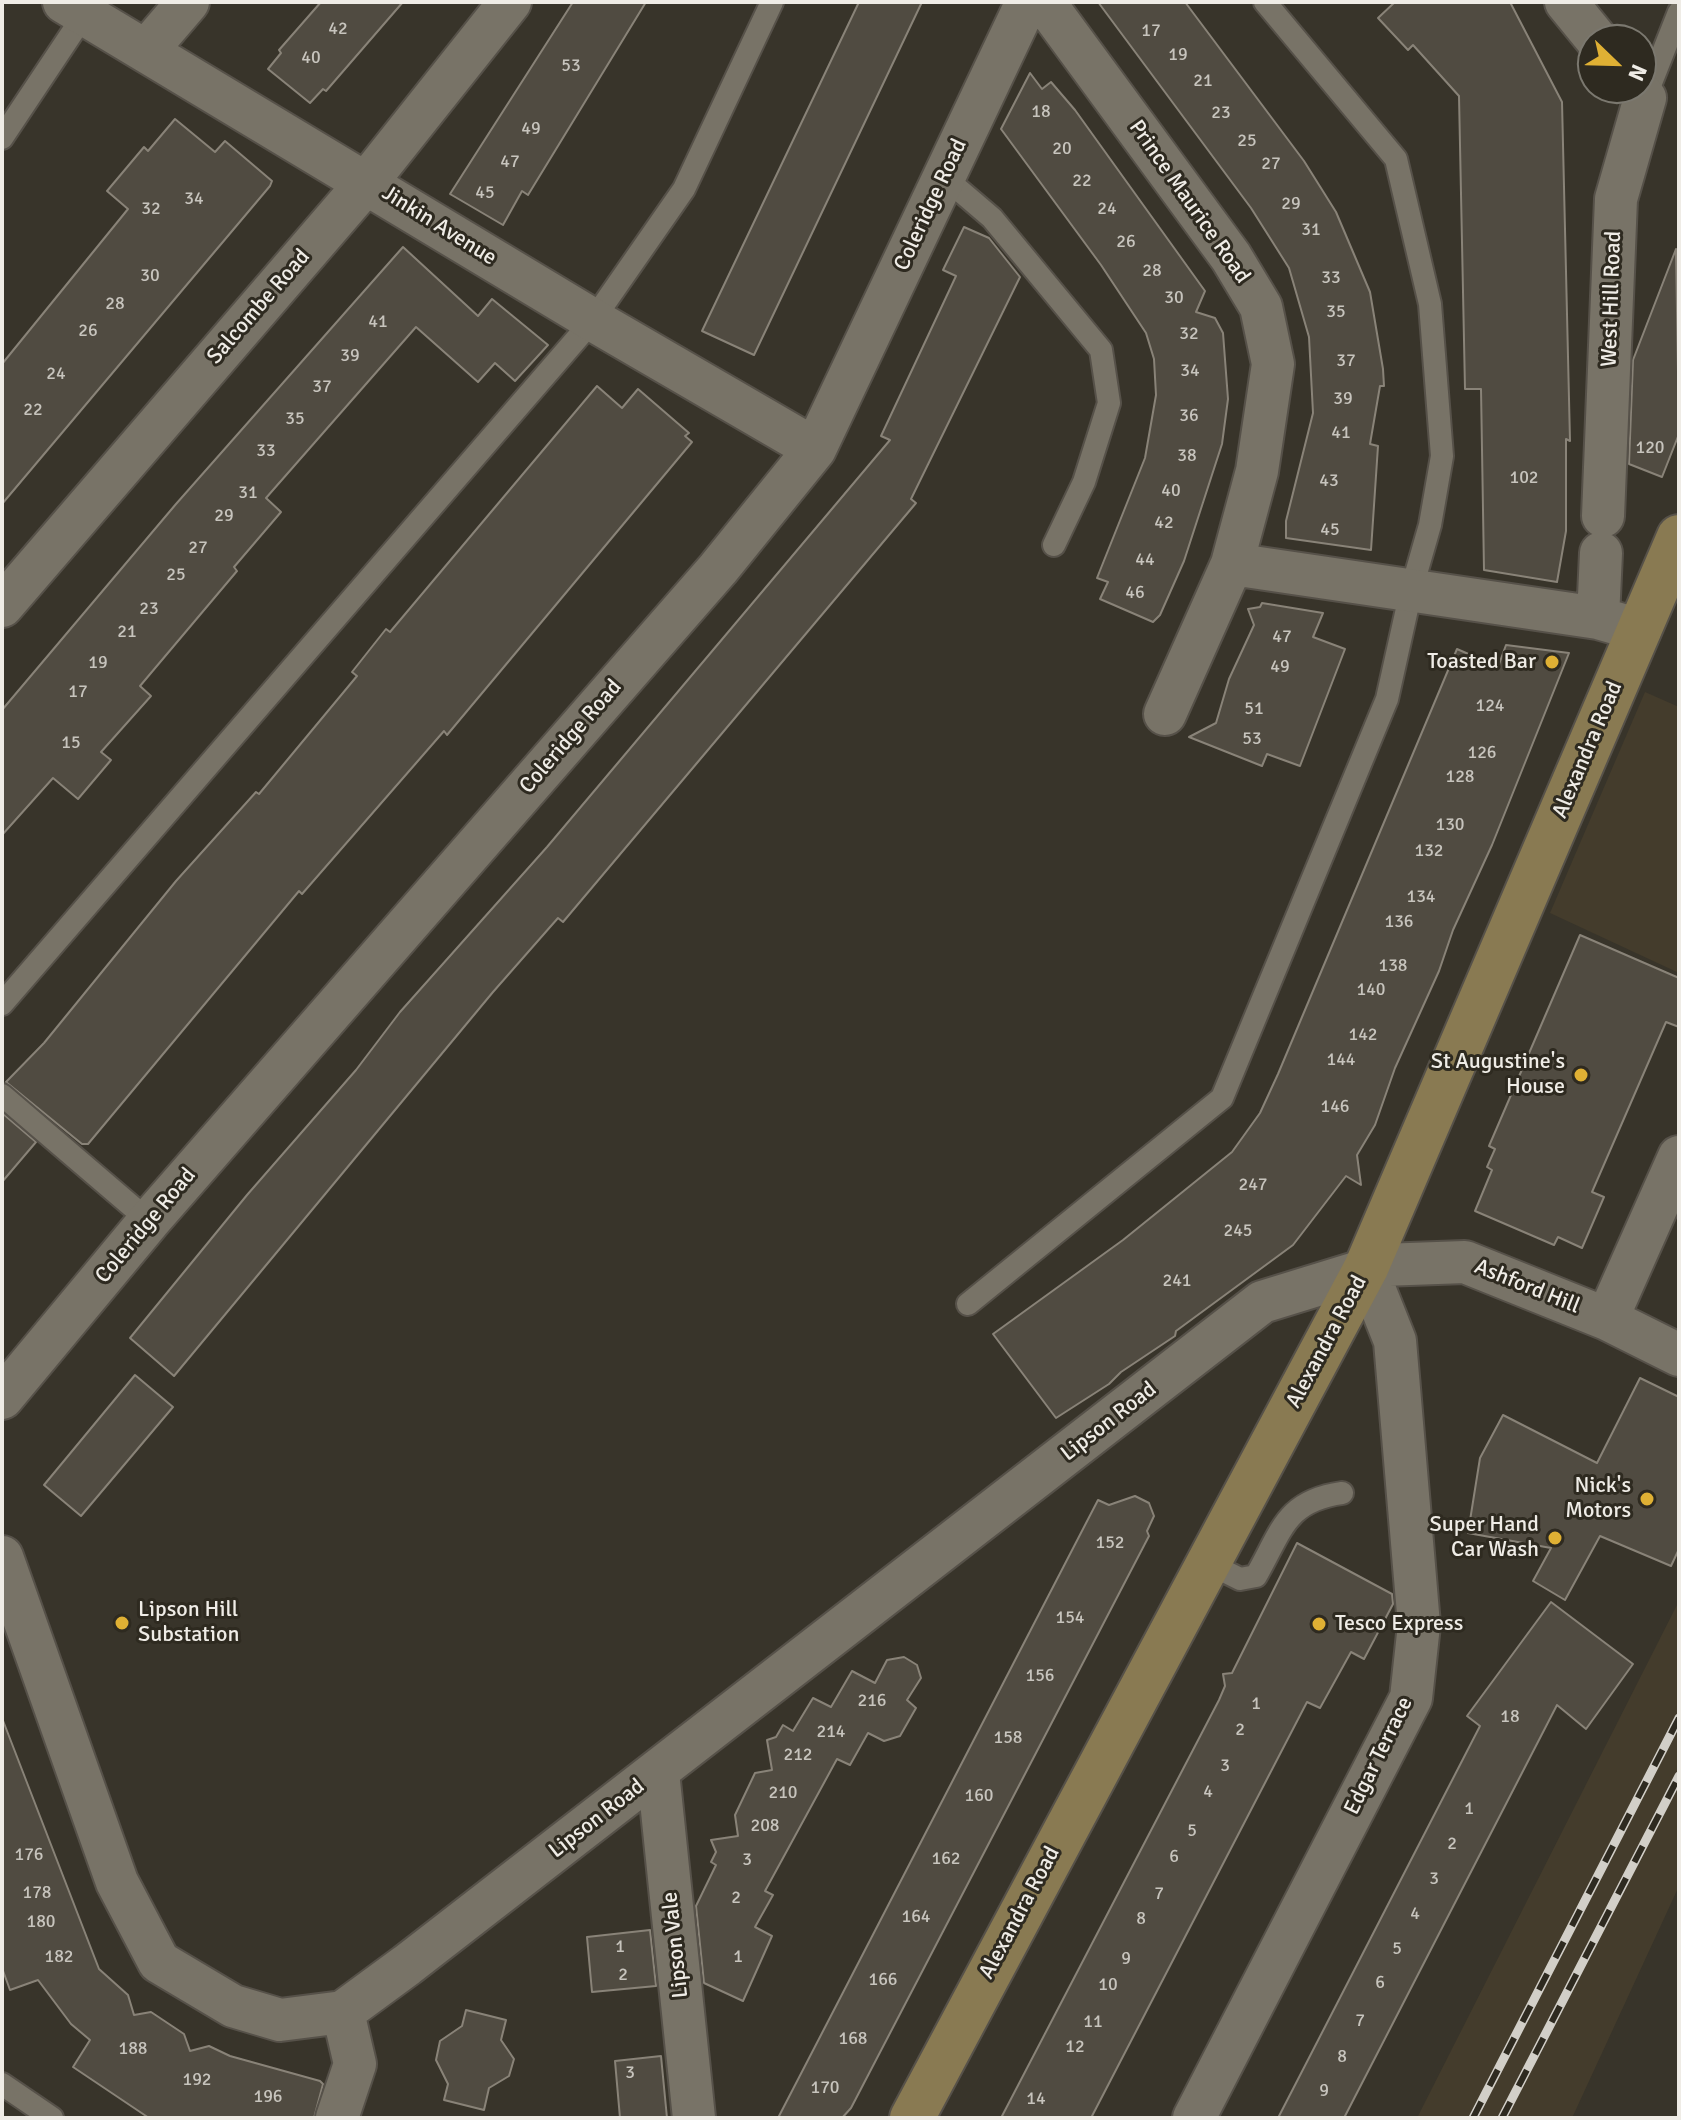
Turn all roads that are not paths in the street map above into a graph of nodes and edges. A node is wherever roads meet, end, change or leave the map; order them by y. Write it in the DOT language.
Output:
graph roads {
  1 [pos="188,2"];
  2 [pos="510,2"];
  3 [pos="772,2"];
  4 [pos="1027,2"];
  5 [pos="1044,2"];
  6 [pos="1265,2"];
  7 [pos="1566,2"];
  8 [pos="74,8"];
  9 [pos="1679,12"];
  10 [pos="1584,24"];
  11 [pos="146,51"];
  12 [pos="1657,59"];
  13 [pos="1638,104"];
  14 [pos="2,138"];
  15 [pos="944,177"];
  16 [pos="367,182"];
  17 [pos="593,320"];
  18 [pos="815,449"];
  19 [pos="1679,537"];
  20 [pos="1054,545"];
  21 [pos="1232,564"];
  22 [pos="1411,591"];
  23 [pos="2,606"];
  24 [pos="1598,618"];
  25 [pos="1640,630"];
  26 [pos="1165,714"];
  27 [pos="2,1004"];
  28 [pos="2,1095"];
  29 [pos="1679,1157"];
  30 [pos="149,1221"];
  31 [pos="1366,1268"];
  32 [pos="968,1304"];
  33 [pos="1607,1319"];
  34 [pos="1679,1355"];
  35 [pos="2,1398"];
  36 [pos="1342,1493"];
  37 [pos="2,1557"];
  38 [pos="1208,1563"];
  39 [pos="658,1772"];
  40 [pos="343,2012"];
  41 [pos="2,2084"];
  42 [pos="52,2118"];
  43 [pos="337,2118"];
  44 [pos="694,2118"];
  45 [pos="912,2118"];
  46 [pos="1194,2118"];
  1 -- 11 [label="street"];
  2 -- 16 [label="street, Salcombe Road"];
  3 -- 17 [label="lane"];
  4 -- 15 [label="street, Coleridge Road"];
  5 -- 21 [label="street, Prince Maurice Road"];
  6 -- 22 [label="lane"];
  7 -- 10 [label="street"];
  8 -- 11 [label="street, Jinkin Avenue"];
  8 -- 14 [label="lane"];
  9 -- 12 [label="lane"];
  11 -- 16 [label="street, Jinkin Avenue"];
  13 -- 24 [label="street, West Hill Road"];
  15 -- 18 [label="street, Coleridge Road"];
  15 -- 20 [label="lane"];
  16 -- 17 [label="street, Jinkin Avenue"];
  16 -- 23 [label="street, Salcombe Road"];
  17 -- 18 [label="street, Jinkin Avenue"];
  17 -- 27 [label="lane"];
  18 -- 30 [label="street, Coleridge Road"];
  19 -- 25 [label="main road, Alexandra Road"];
  21 -- 22 [label="street"];
  21 -- 26 [label="street, Prince Maurice Road"];
  22 -- 24 [label="street"];
  22 -- 32 [label="lane"];
  24 -- 25 [label="street"];
  25 -- 31 [label="main road, Alexandra Road"];
  28 -- 30 [label="lane"];
  29 -- 33 [label="street"];
  30 -- 35 [label="street, Coleridge Road"];
  31 -- 33 [label="street, Ashford Hill"];
  31 -- 38 [label="main road, Alexandra Road"];
  31 -- 39 [label="street, Lipson Road"];
  31 -- 46 [label="street, Edgar Terrace"];
  33 -- 34 [label="street, Ashford Hill"];
  36 -- 38 [label="lane"];
  37 -- 40 [label="street"];
  38 -- 45 [label="main road, Alexandra Road"];
  39 -- 40 [label="street, Lipson Road"];
  39 -- 44 [label="street, Lipson Vale"];
  40 -- 43 [label="street"];
  41 -- 42 [label="lane"];
}
